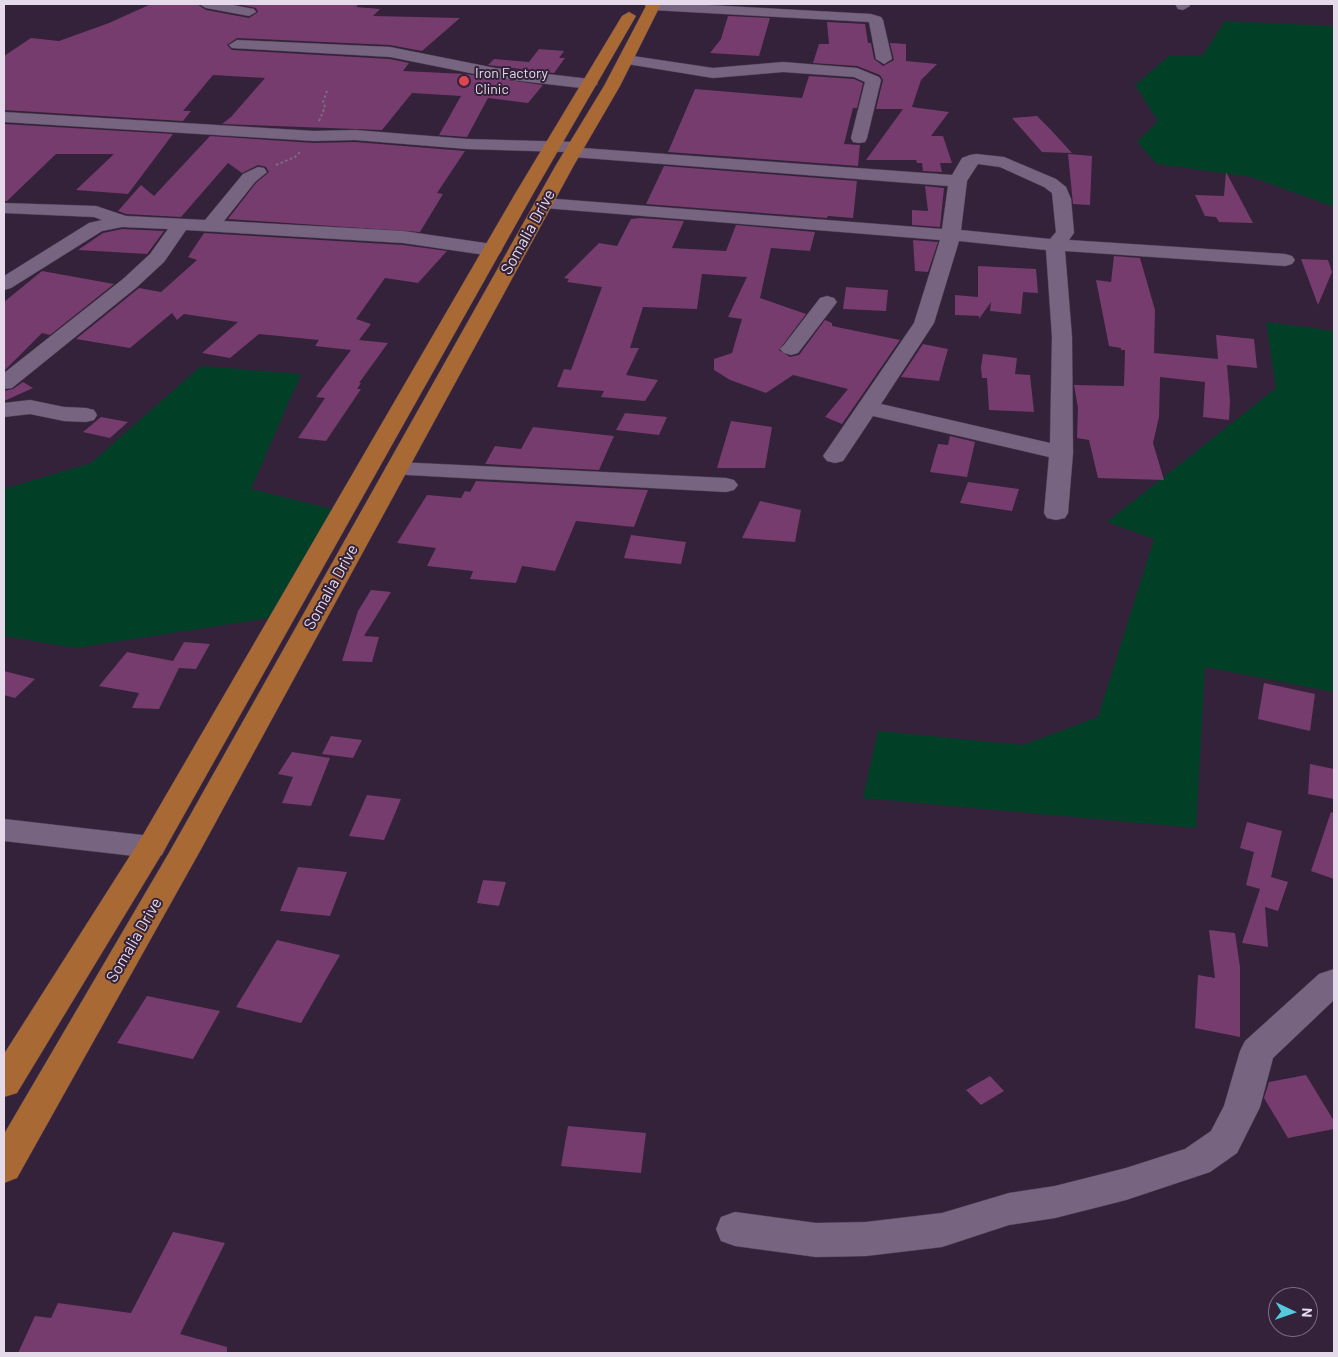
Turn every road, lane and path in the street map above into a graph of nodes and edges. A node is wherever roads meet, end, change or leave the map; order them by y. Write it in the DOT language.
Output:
graph roads {
  1 [pos="206,4"];
  2 [pos="647,5"];
  3 [pos="249,12"];
  4 [pos="237,46"];
  5 [pos="884,59"];
  6 [pos="626,60"];
  7 [pos="590,84"];
  8 [pos="4,117"];
  9 [pos="859,138"];
  10 [pos="567,149"];
  11 [pos="258,172"];
  12 [pos="958,181"];
  13 [pos="544,203"];
  14 [pos="4,208"];
  15 [pos="122,221"];
  16 [pos="182,223"];
  17 [pos="211,225"];
  18 [pos="951,235"];
  19 [pos="1055,245"];
  20 [pos="492,250"];
  21 [pos="1285,260"];
  22 [pos="4,284"];
  23 [pos="827,302"];
  24 [pos="791,349"];
  25 [pos="4,383"];
  26 [pos="869,408"];
  27 [pos="4,410"];
  28 [pos="86,415"];
  29 [pos="1061,453"];
  30 [pos="835,456"];
  31 [pos="397,469"];
  32 [pos="726,485"];
  33 [pos="1056,513"];
  34 [pos="4,830"];
  35 [pos="151,847"];
  36 [pos="1334,982"];
  37 [pos="4,1083"];
  38 [pos="4,1166"];
  39 [pos="735,1229"];
  1 -- 3 [label="street"];
  2 -- 5 [label="street"];
  2 -- 6 [label="main road, Somalia Drive"];
  2 -- 7 [label="main road, Somalia Drive"];
  4 -- 7 [label="street"];
  6 -- 9 [label="street"];
  6 -- 10 [label="main road, Somalia Drive"];
  7 -- 10 [label="main road, Somalia Drive"];
  8 -- 10 [label="street"];
  10 -- 12 [label="street"];
  10 -- 13 [label="main road, Somalia Drive"];
  10 -- 20 [label="main road, Somalia Drive"];
  11 -- 17 [label="street"];
  12 -- 18 [label="street"];
  12 -- 19 [label="street"];
  13 -- 18 [label="street"];
  13 -- 31 [label="main road, Somalia Drive"];
  14 -- 15 [label="street"];
  15 -- 16 [label="street"];
  15 -- 22 [label="street"];
  16 -- 17 [label="street"];
  16 -- 25 [label="street"];
  17 -- 20 [label="street"];
  18 -- 19 [label="street"];
  18 -- 26 [label="street"];
  19 -- 21 [label="street"];
  19 -- 29 [label="street"];
  20 -- 35 [label="main road, Somalia Drive"];
  23 -- 24 [label="street"];
  26 -- 29 [label="street"];
  26 -- 30 [label="street"];
  27 -- 28 [label="street"];
  29 -- 33 [label="street"];
  31 -- 32 [label="street"];
  31 -- 38 [label="main road, Somalia Drive"];
  34 -- 35 [label="street"];
  35 -- 37 [label="main road, Somalia Drive"];
  36 -- 39 [label="street"];
}
